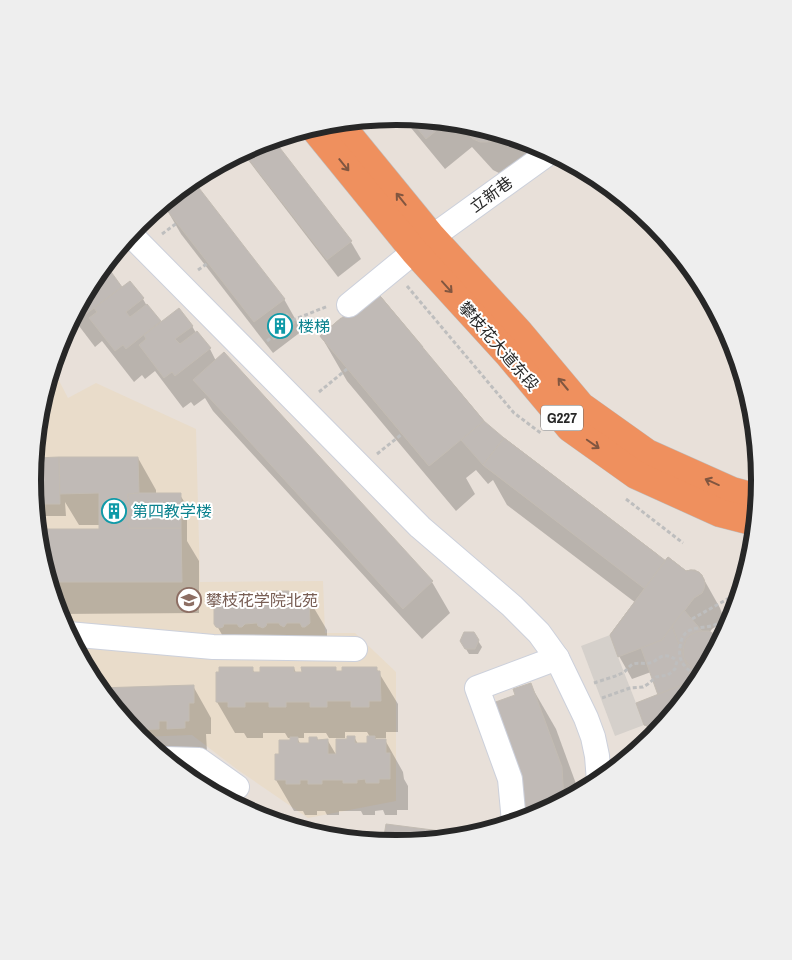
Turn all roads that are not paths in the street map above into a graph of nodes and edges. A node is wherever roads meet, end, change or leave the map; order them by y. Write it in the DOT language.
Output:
graph roads {
  1 [pos="343,129"];
  2 [pos="319,134"];
  3 [pos="543,157"];
  4 [pos="423,244"];
  5 [pos="129,247"];
  6 [pos="349,306"];
  7 [pos="750,496"];
  8 [pos="749,520"];
  9 [pos="77,635"];
  10 [pos="355,649"];
  11 [pos="556,658"];
  12 [pos="179,760"];
  13 [pos="598,771"];
  14 [pos="237,787"];
  15 [pos="513,815"];
  4 -- 1 [label="highway, 攀枝花大道东段 / G227, one-way"];
  2 -- 4 [label="highway, 攀枝花大道东段 / G227, one-way"];
  3 -- 4 [label="street, 立新巷"];
  4 -- 6 [label="street, 立新巷"];
  7 -- 4 [label="highway, 攀枝花大道东段 / G227, one-way"];
  4 -- 8 [label="highway, 攀枝花大道东段 / G227, one-way"];
  5 -- 11 [label="street"];
  9 -- 10 [label="street"];
  11 -- 13 [label="street"];
  11 -- 15 [label="street"];
  12 -- 14 [label="street"];
}
